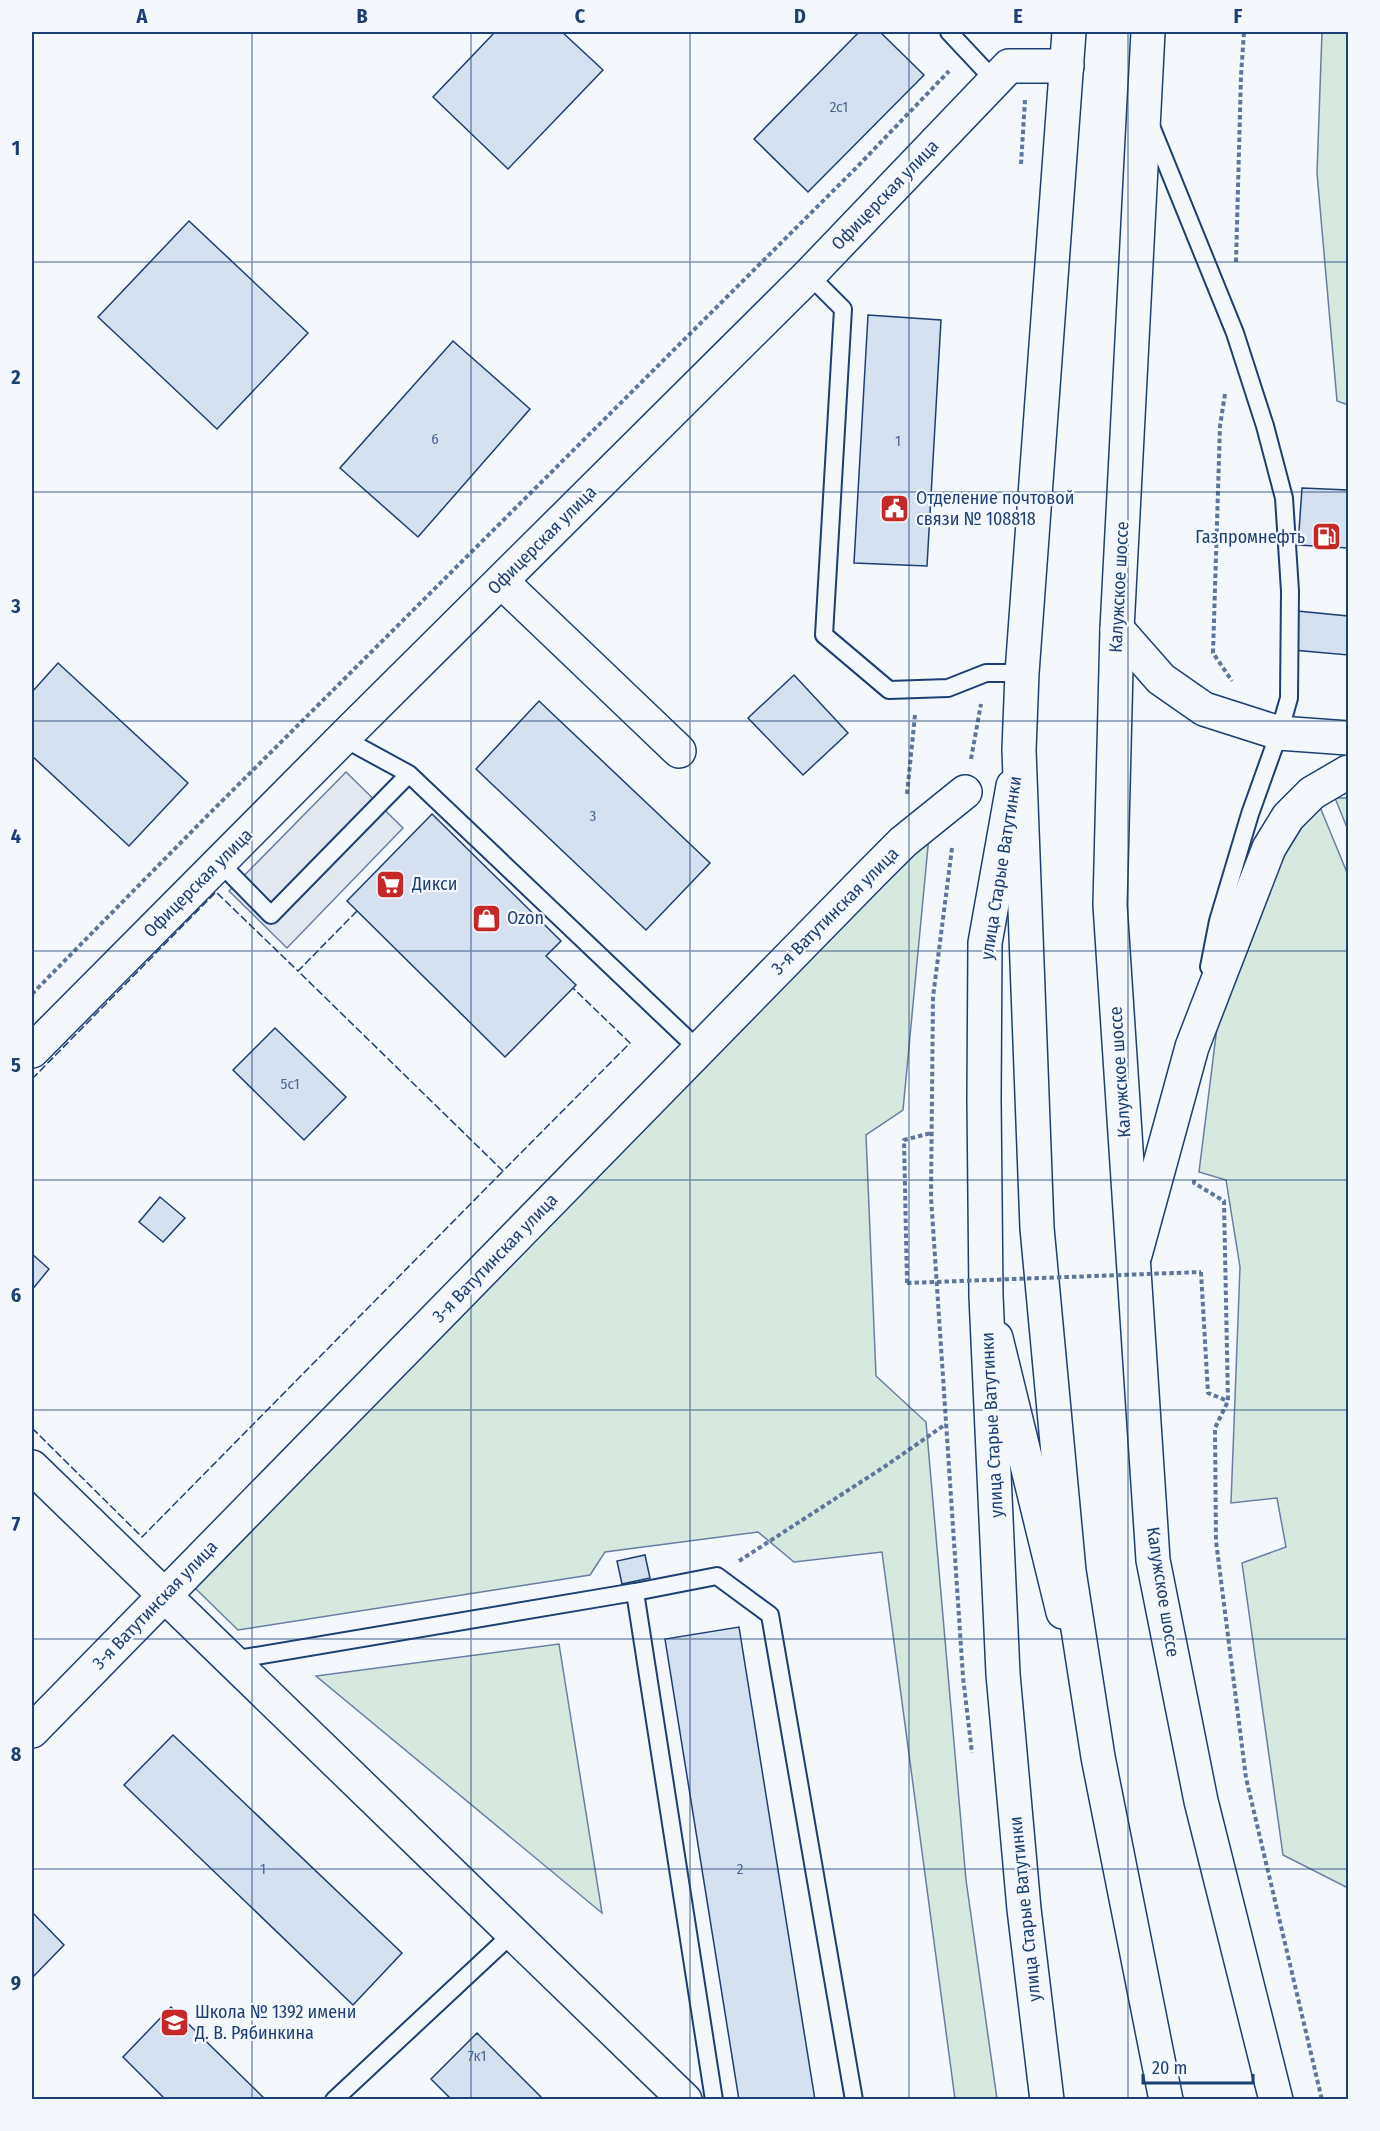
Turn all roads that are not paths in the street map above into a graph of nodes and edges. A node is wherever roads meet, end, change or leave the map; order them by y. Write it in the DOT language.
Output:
graph roads {
  1 [pos="949,32"];
  2 [pos="1069,32"];
  3 [pos="1148,32"];
  4 [pos="1067,66"];
  5 [pos="994,81"];
  6 [pos="1144,108"];
  7 [pos="809,275"];
  8 [pos="501,581"];
  9 [pos="1117,629"];
  10 [pos="1022,673"];
  11 [pos="1279,733"];
  12 [pos="343,738"];
  13 [pos="1348,738"];
  14 [pos="1020,750"];
  15 [pos="680,752"];
  16 [pos="1348,772"];
  17 [pos="409,774"];
  18 [pos="965,792"];
  19 [pos="219,862"];
  20 [pos="1192,1047"];
  21 [pos="699,1050"];
  22 [pos="32,1051"];
  23 [pos="1132,1264"];
  24 [pos="986,1296"];
  25 [pos="32,1467"];
  26 [pos="635,1592"];
  27 [pos="164,1595"];
  28 [pos="232,1660"];
  29 [pos="32,1731"];
  30 [pos="1098,1757"];
  31 [pos="513,1933"];
  32 [pos="334,2100"];
  33 [pos="685,2100"];
  34 [pos="714,2100"];
  35 [pos="854,2100"];
  36 [pos="1047,2100"];
  37 [pos="1166,2100"];
  38 [pos="1276,2100"];
  1 -- 5 [label="lane"];
  2 -- 4 [label="main road"];
  3 -- 6 [label="main road, Калужское шоссе"];
  4 -- 5 [label="main road, Офицерская улица"];
  4 -- 10 [label="main road"];
  5 -- 7 [label="main road, Офицерская улица"];
  6 -- 9 [label="main road, Калужское шоссе"];
  6 -- 11 [label="lane"];
  7 -- 8 [label="main road, Офицерская улица"];
  7 -- 10 [label="lane"];
  8 -- 12 [label="main road, Офицерская улица"];
  8 -- 15 [label="main road"];
  9 -- 11 [label="main road"];
  9 -- 23 [label="main road, Калужское шоссе"];
  10 -- 14 [label="main road"];
  11 -- 13 [label="main road"];
  11 -- 20 [label="lane"];
  12 -- 17 [label="lane"];
  12 -- 19 [label="main road, Офицерская улица"];
  14 -- 24 [label="main road, улица Старые Ватутинки"];
  14 -- 30 [label="main road"];
  16 -- 20 [label="main road"];
  17 -- 19 [label="lane"];
  17 -- 21 [label="lane"];
  18 -- 21 [label="main road, 3-я Ватутинская улица"];
  19 -- 22 [label="main road, Офицерская улица"];
  20 -- 23 [label="main road"];
  21 -- 27 [label="main road, 3-я Ватутинская улица"];
  23 -- 38 [label="main road, Калужское шоссе"];
  24 -- 30 [label="main road"];
  24 -- 36 [label="main road, улица Старые Ватутинки"];
  25 -- 27 [label="main road"];
  26 -- 28 [label="lane"];
  26 -- 34 [label="lane"];
  26 -- 35 [label="lane"];
  27 -- 28 [label="main road"];
  27 -- 29 [label="main road, 3-я Ватутинская улица"];
  28 -- 31 [label="main road"];
  30 -- 37 [label="main road"];
  31 -- 32 [label="lane"];
  31 -- 33 [label="main road"];
}
